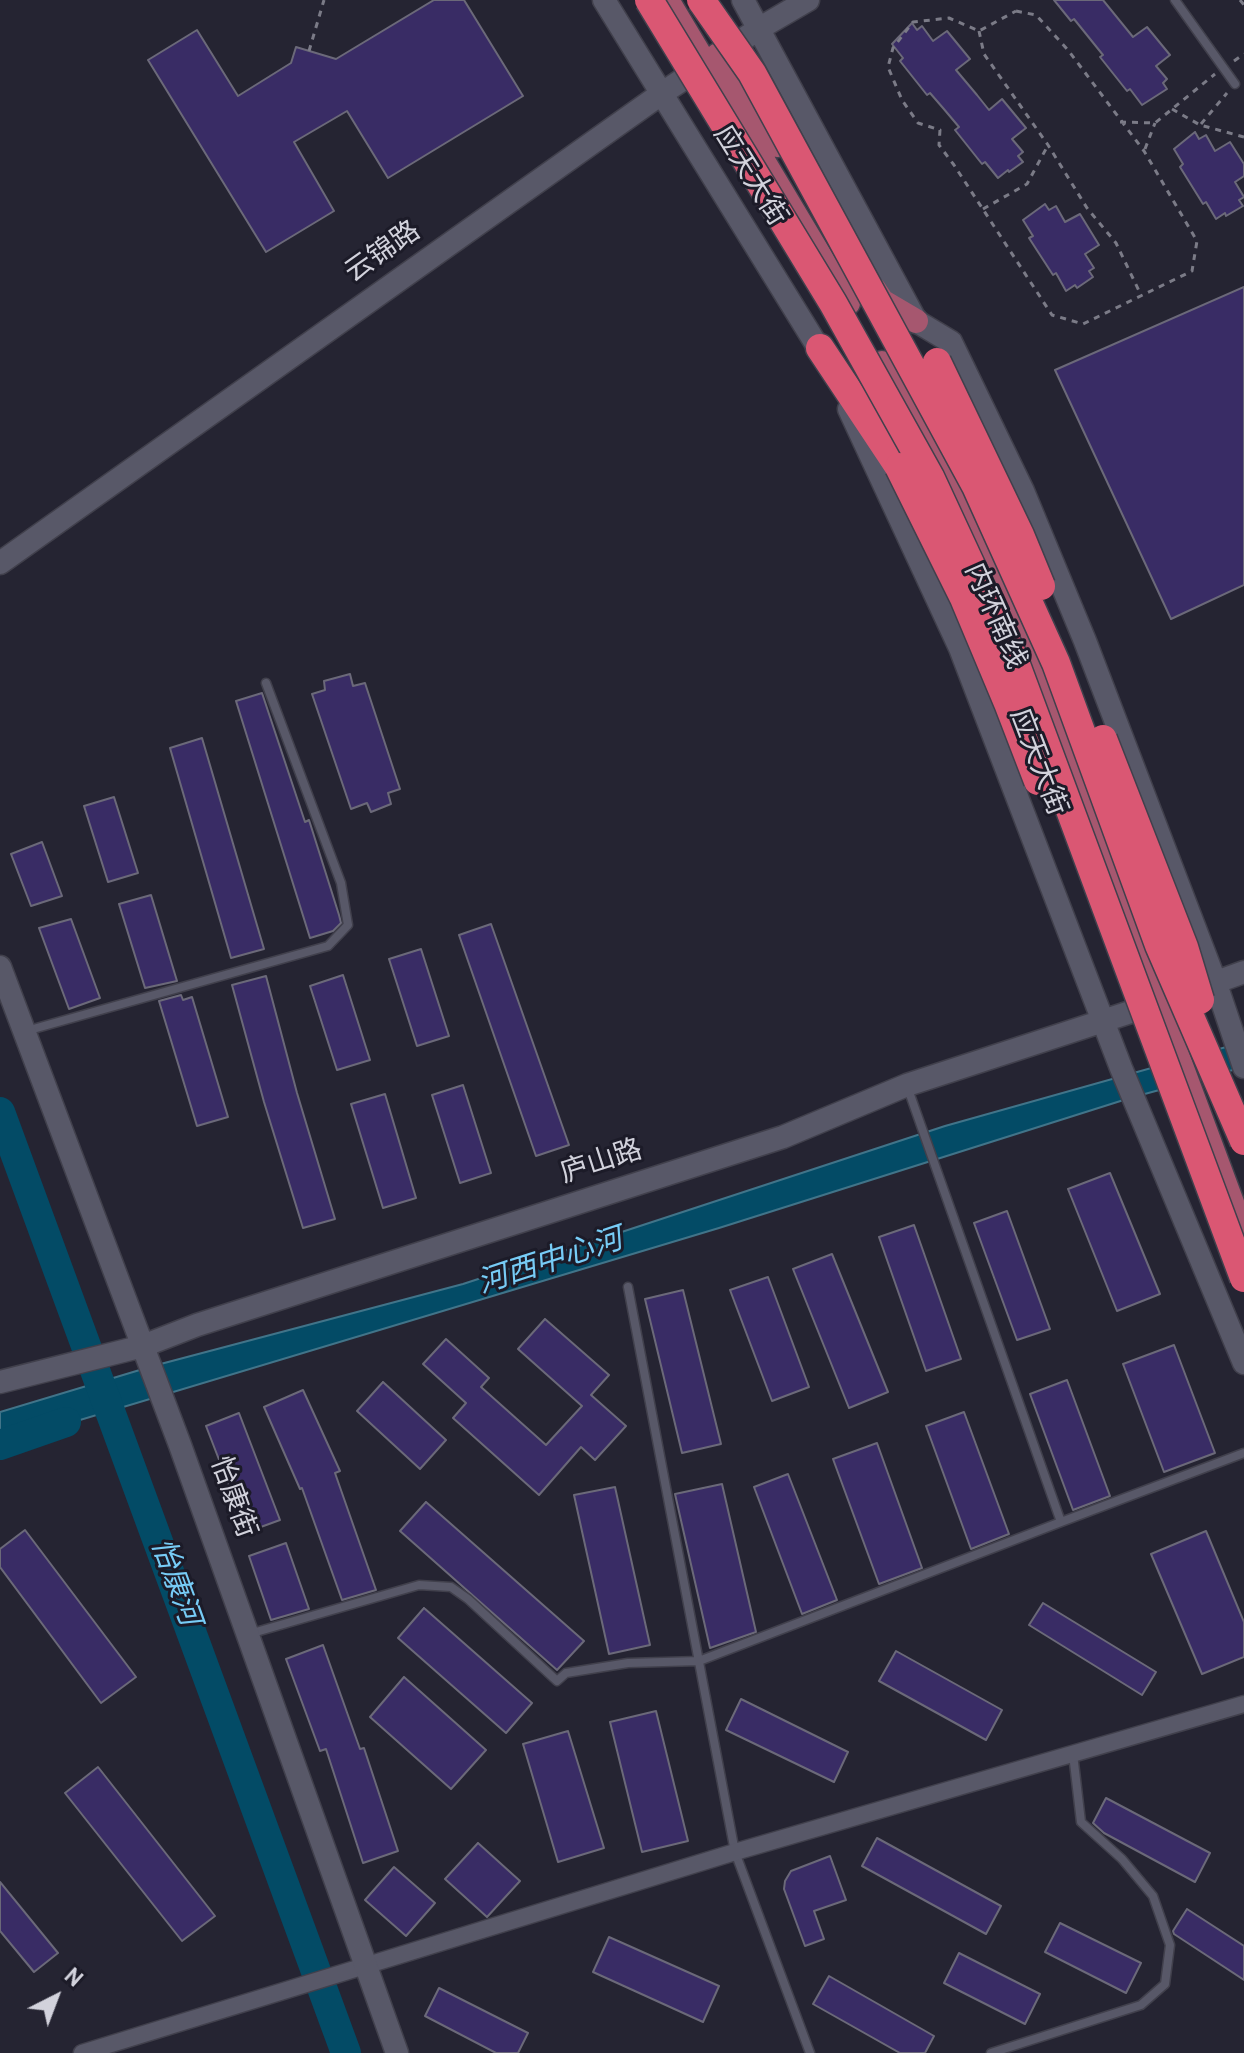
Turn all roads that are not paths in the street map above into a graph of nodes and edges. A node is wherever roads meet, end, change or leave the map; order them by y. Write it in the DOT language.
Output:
graph roads {
  1 [pos="604,0"];
  2 [pos="641,0"];
  3 [pos="649,0"];
  4 [pos="667,0"];
  5 [pos="684,0"];
  6 [pos="701,0"];
  7 [pos="717,0"];
  8 [pos="743,0"];
  9 [pos="808,0"];
  10 [pos="1175,0"];
  11 [pos="760,28"];
  12 [pos="679,49"];
  13 [pos="712,60"];
  14 [pos="752,73"];
  15 [pos="1235,84"];
  16 [pos="661,94"];
  17 [pos="916,321"];
  18 [pos="873,323"];
  19 [pos="820,348"];
  20 [pos="0,563"];
  21 [pos="266,683"];
  22 [pos="0,967"];
  23 [pos="1244,972"];
  24 [pos="1215,981"];
  25 [pos="1164,1001"];
  26 [pos="1104,1021"];
  27 [pos="24,1032"];
  28 [pos="1244,1067"];
  29 [pos="909,1091"];
  30 [pos="1242,1136"];
  31 [pos="1194,1142"];
  32 [pos="1244,1199"];
  33 [pos="1244,1235"];
  34 [pos="1244,1278"];
  35 [pos="628,1287"];
  36 [pos="138,1347"];
  37 [pos="1244,1363"];
  38 [pos="0,1382"];
  39 [pos="1244,1453"];
  40 [pos="1061,1522"];
  41 [pos="249,1634"];
  42 [pos="699,1661"];
  43 [pos="1244,1704"];
  44 [pos="1073,1754"];
  45 [pos="735,1852"];
  46 [pos="366,1967"];
  47 [pos="82,2053"];
  48 [pos="397,2053"];
  49 [pos="810,2053"];
  50 [pos="991,2053"];
  1 -- 16 [label="street, 应天大街"];
  2 -- 12 [label="highway, bridge"];
  3 -- 12 [label="highway, 内环南线, bridge"];
  4 -- 13 [label="main road, 应天大街"];
  5 -- 13 [label="main road, 应天大街"];
  6 -- 14 [label="highway, 内环南线, bridge"];
  7 -- 14 [label="highway, bridge"];
  8 -- 11 [label="street"];
  9 -- 11 [label="street, 云锦路"];
  10 -- 15 [label="lane"];
  11 -- 13 [label="street, 云锦路"];
  11 -- 17 [label="street"];
  12 -- 31 [label="highway, 内环南线, bridge"];
  13 -- 16 [label="street, 云锦路"];
  13 -- 17 [label="main road"];
  13 -- 18 [label="main road, 应天大街"];
  13 -- 25 [label="main road, 应天大街"];
  14 -- 30 [label="highway, 内环南线, bridge"];
  16 -- 19 [label="street, 应天大街"];
  16 -- 20 [label="street, 云锦路"];
  17 -- 24 [label="street"];
  18 -- 25 [label="main road, 应天大街"];
  18 -- 30 [label="highway, bridge"];
  19 -- 26 [label="street, 应天大街"];
  19 -- 31 [label="highway, bridge"];
  21 -- 27 [label="lane"];
  22 -- 27 [label="street, 怡康街"];
  23 -- 24 [label="street, 庐山路"];
  24 -- 25 [label="street, 庐山路"];
  24 -- 28 [label="street"];
  25 -- 26 [label="street, 庐山路"];
  25 -- 32 [label="main road, 应天大街"];
  25 -- 33 [label="main road, 应天大街"];
  26 -- 29 [label="street, 庐山路"];
  26 -- 37 [label="street, 应天大街"];
  27 -- 36 [label="street, 怡康街"];
  29 -- 36 [label="street, 庐山路"];
  29 -- 40 [label="lane"];
  31 -- 34 [label="highway, 内环南线, bridge"];
  35 -- 42 [label="lane"];
  36 -- 38 [label="street, 庐山路"];
  36 -- 41 [label="street, 怡康街"];
  39 -- 40 [label="lane"];
  40 -- 42 [label="lane"];
  41 -- 42 [label="lane"];
  41 -- 46 [label="street, 怡康街"];
  42 -- 45 [label="lane"];
  43 -- 44 [label="street"];
  44 -- 45 [label="street"];
  44 -- 50 [label="lane"];
  45 -- 46 [label="street"];
  45 -- 49 [label="lane"];
  46 -- 47 [label="street"];
  46 -- 48 [label="street, 怡康街"];
}
